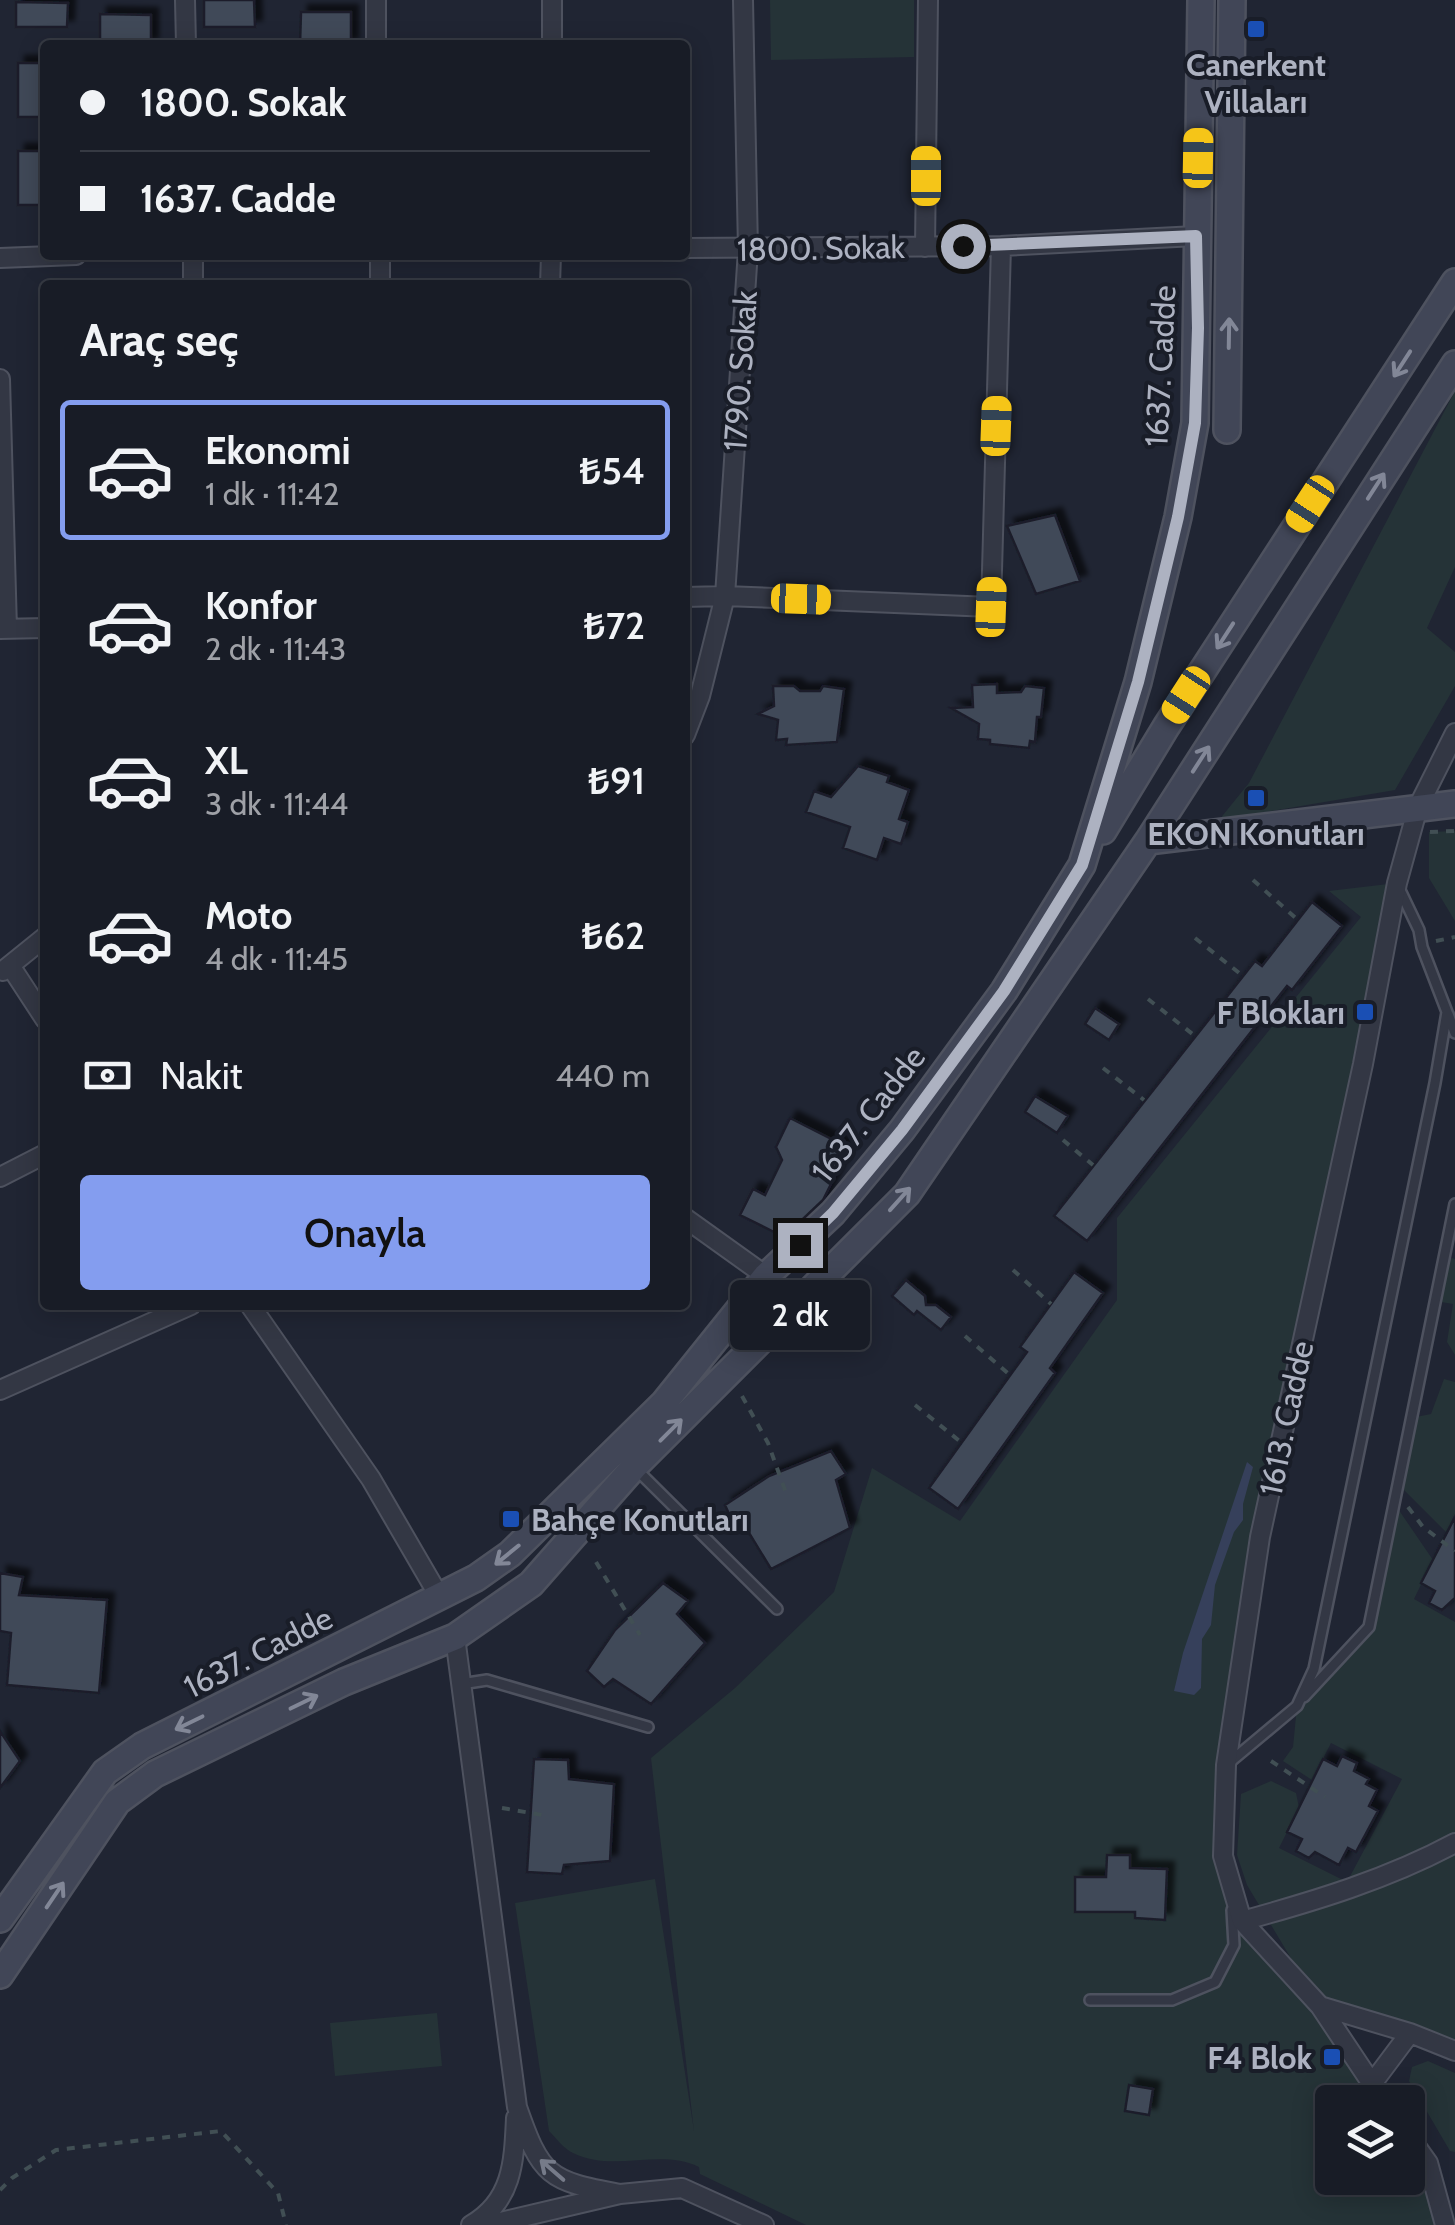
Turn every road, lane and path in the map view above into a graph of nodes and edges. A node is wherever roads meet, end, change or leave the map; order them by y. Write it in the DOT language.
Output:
graph roads {
  1 [pos="184,0"];
  2 [pos="376,0"];
  3 [pos="552,0"];
  4 [pos="744,0"];
  5 [pos="928,0"];
  6 [pos="1201,0"];
  7 [pos="1232,0"];
  8 [pos="186,40"];
  9 [pos="376,40"];
  10 [pos="552,40"];
  11 [pos="1196,236"];
  12 [pos="1232,236"];
  13 [pos="1001,246"];
  14 [pos="925,247"];
  15 [pos="690,248"];
  16 [pos="748,250"];
  17 [pos="40,256"];
  18 [pos="0,258"];
  19 [pos="1455,282"];
  20 [pos="1455,364"];
  21 [pos="0,378"];
  22 [pos="1227,430"];
  23 [pos="726,596"];
  24 [pos="690,598"];
  25 [pos="40,628"];
  26 [pos="4,629"];
  27 [pos="690,723"];
  28 [pos="1455,734"];
  29 [pos="1455,804"];
  30 [pos="1418,807"];
  31 [pos="1455,831"];
  32 [pos="1429,832"];
  33 [pos="1148,841"];
  34 [pos="1082,865"];
  35 [pos="1253,880"];
  36 [pos="1397,883"];
  37 [pos="1298,920"];
  38 [pos="1195,938"];
  39 [pos="1455,938"];
  40 [pos="40,941"];
  41 [pos="1422,947"];
  42 [pos="5,970"];
  43 [pos="1243,976"];
  44 [pos="1148,999"];
  45 [pos="1448,1012"];
  46 [pos="40,1013"];
  47 [pos="1455,1033"];
  48 [pos="1196,1036"];
  49 [pos="1103,1068"];
  50 [pos="1144,1100"];
  51 [pos="1063,1140"];
  52 [pos="40,1156"];
  53 [pos="1093,1166"];
  54 [pos="0,1176"];
  55 [pos="1455,1204"];
  56 [pos="690,1222"];
  57 [pos="1014,1270"];
  58 [pos="766,1276"];
  59 [pos="1052,1304"];
  60 [pos="180,1310"];
  61 [pos="253,1310"];
  62 [pos="966,1336"];
  63 [pos="1010,1376"];
  64 [pos="0,1390"];
  65 [pos="742,1396"];
  66 [pos="914,1405"];
  67 [pos="962,1442"];
  68 [pos="634,1467"];
  69 [pos="1397,1491"];
  70 [pos="786,1494"];
  71 [pos="1455,1551"];
  72 [pos="596,1562"];
  73 [pos="439,1596"];
  74 [pos="777,1608"];
  75 [pos="640,1634"];
  76 [pos="454,1637"];
  77 [pos="458,1684"];
  78 [pos="1297,1706"];
  79 [pos="648,1727"];
  80 [pos="1271,1761"];
  81 [pos="1226,1766"];
  82 [pos="1325,1797"];
  83 [pos="502,1808"];
  84 [pos="548,1816"];
  85 [pos="1455,1843"];
  86 [pos="1232,1892"];
  87 [pos="0,1919"];
  88 [pos="1242,1920"];
  89 [pos="0,1976"];
  90 [pos="1090,2000"];
  91 [pos="1320,2006"];
  92 [pos="1410,2033"];
  93 [pos="1455,2051"];
  94 [pos="1370,2085"];
  95 [pos="1372,2085"];
  96 [pos="517,2107"];
  97 [pos="1425,2159"];
  98 [pos="0,2190"];
  99 [pos="620,2194"];
  100 [pos="537,2220"];
  101 [pos="286,2225"];
  102 [pos="471,2225"];
  103 [pos="488,2225"];
  104 [pos="764,2225"];
  105 [pos="1445,2225"];
  1 -- 8 [label="street"];
  2 -- 9 [label="street"];
  3 -- 10 [label="street"];
  4 -- 16 [label="street, 1790. Sokak"];
  5 -- 14 [label="street"];
  6 -- 11 [label="street, 1637. Cadde"];
  7 -- 12 [label="street"];
  11 -- 12 [label="street"];
  11 -- 13 [label="street, 1800. Sokak"];
  11 -- 34 [label="street, 1637. Cadde"];
  22 -- 12 [label="street, one-way"];
  13 -- 14 [label="street, 1800. Sokak"];
  13 -- 23 [label="street"];
  14 -- 16 [label="street, 1800. Sokak"];
  15 -- 16 [label="street, 1800. Sokak"];
  16 -- 23 [label="street, 1790. Sokak"];
  17 -- 18 [label="street"];
  19 -- 34 [label="street, one-way"];
  33 -- 20 [label="street, 1637. Cadde, one-way"];
  21 -- 26 [label="street"];
  23 -- 24 [label="street"];
  23 -- 27 [label="street, 1790. Sokak"];
  25 -- 26 [label="street"];
  28 -- 30 [label="street, 1613. Cadde"];
  29 -- 30 [label="street"];
  30 -- 33 [label="street"];
  30 -- 36 [label="street, 1613. Cadde"];
  31 -- 32 [label="path"];
  68 -- 33 [label="street, 1637. Cadde, one-way"];
  34 -- 58 [label="street, 1637. Cadde"];
  35 -- 37 [label="path"];
  36 -- 41 [label="lane"];
  36 -- 81 [label="street, 1613. Cadde"];
  38 -- 43 [label="path"];
  39 -- 41 [label="path"];
  40 -- 42 [label="street"];
  41 -- 45 [label="lane"];
  42 -- 46 [label="street"];
  44 -- 48 [label="path"];
  45 -- 47 [label="lane"];
  45 -- 78 [label="lane"];
  49 -- 50 [label="path"];
  51 -- 53 [label="path"];
  52 -- 54 [label="street"];
  55 -- 69 [label="lane"];
  56 -- 58 [label="street"];
  57 -- 59 [label="path"];
  58 -- 73 [label="street, 1637. Cadde, one-way"];
  60 -- 64 [label="street"];
  61 -- 73 [label="street"];
  62 -- 63 [label="path"];
  65 -- 70 [label="path"];
  66 -- 67 [label="path"];
  68 -- 74 [label="lane"];
  68 -- 76 [label="street, 1637. Cadde"];
  69 -- 71 [label="path"];
  69 -- 78 [label="lane"];
  72 -- 75 [label="path"];
  73 -- 76 [label="street"];
  73 -- 87 [label="street, 1637. Cadde, one-way"];
  76 -- 77 [label="street"];
  89 -- 76 [label="street, 1637. Cadde, one-way"];
  77 -- 79 [label="lane"];
  77 -- 96 [label="street"];
  78 -- 81 [label="lane"];
  80 -- 82 [label="path"];
  81 -- 86 [label="street, 1613. Cadde"];
  83 -- 84 [label="path"];
  85 -- 88 [label="street"];
  86 -- 88 [label="street, 1613. Cadde"];
  86 -- 90 [label="lane"];
  88 -- 91 [label="street, 1613. Cadde"];
  91 -- 92 [label="street"];
  91 -- 94 [label="street, 1613. Cadde"];
  92 -- 93 [label="street"];
  92 -- 95 [label="street"];
  99 -- 96 [label="street, one-way"];
  96 -- 102 [label="street"];
  97 -- 105 [label="street"];
  98 -- 101 [label="path"];
  99 -- 100 [label="street"];
  99 -- 104 [label="street"];
  100 -- 103 [label="street"];
}
